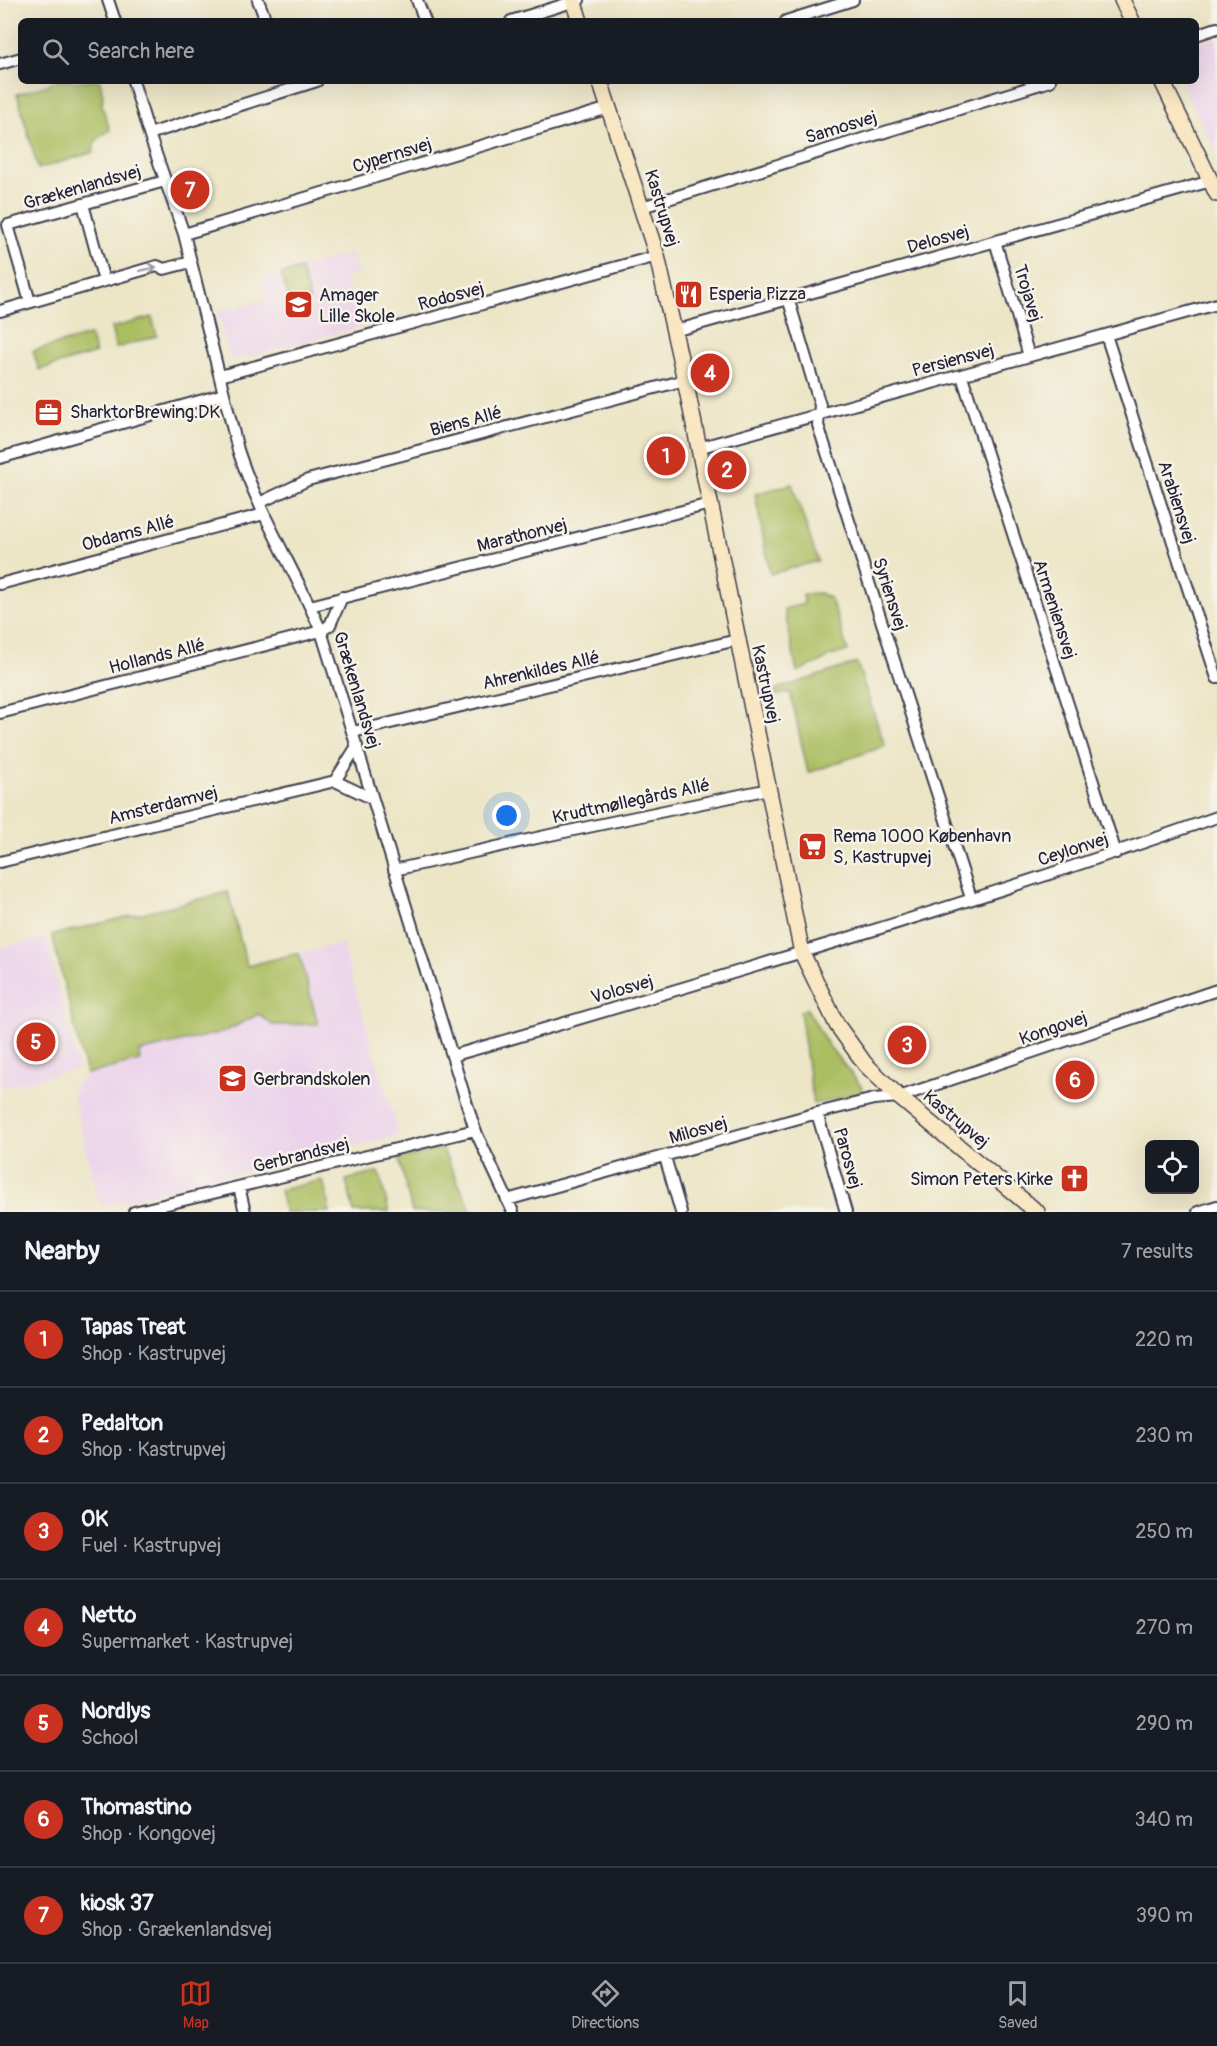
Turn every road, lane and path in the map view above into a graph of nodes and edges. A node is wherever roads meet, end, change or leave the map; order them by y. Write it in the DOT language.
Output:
graph roads {
  1 [pos="108,0"];
  2 [pos="258,0"];
  3 [pos="417,0"];
  4 [pos="854,0"];
  5 [pos="1122,0"];
  6 [pos="576,1"];
  7 [pos="114,18"];
  8 [pos="265,18"];
  9 [pos="424,18"];
  10 [pos="521,18"];
  11 [pos="579,18"];
  12 [pos="796,18"];
  13 [pos="1131,18"];
  14 [pos="1217,27"];
  15 [pos="1199,34"];
  16 [pos="18,59"];
  17 [pos="0,64"];
  18 [pos="134,84"];
  19 [pos="601,84"];
  20 [pos="1040,84"];
  21 [pos="1163,84"];
  22 [pos="292,85"];
  23 [pos="609,108"];
  24 [pos="149,134"];
  25 [pos="165,181"];
  26 [pos="1214,187"];
  27 [pos="83,204"];
  28 [pos="642,207"];
  29 [pos="184,234"];
  30 [pos="995,241"];
  31 [pos="657,256"];
  32 [pos="191,262"];
  33 [pos="104,281"];
  34 [pos="788,298"];
  35 [pos="30,302"];
  36 [pos="1217,304"];
  37 [pos="0,310"];
  38 [pos="674,331"];
  39 [pos="1106,335"];
  40 [pos="1029,356"];
  41 [pos="220,376"];
  42 [pos="962,376"];
  43 [pos="685,380"];
  44 [pos="224,394"];
  45 [pos="819,416"];
  46 [pos="698,448"];
  47 [pos="0,458"];
  48 [pos="259,503"];
  49 [pos="710,504"];
  50 [pos="264,514"];
  51 [pos="0,584"];
  52 [pos="342,597"];
  53 [pos="310,606"];
  54 [pos="321,631"];
  55 [pos="737,640"];
  56 [pos="1217,678"];
  57 [pos="0,713"];
  58 [pos="353,732"];
  59 [pos="357,746"];
  60 [pos="335,781"];
  61 [pos="769,789"];
  62 [pos="371,798"];
  63 [pos="1217,818"];
  64 [pos="1116,853"];
  65 [pos="0,862"];
  66 [pos="394,870"];
  67 [pos="971,898"];
  68 [pos="802,953"];
  69 [pos="1217,990"];
  70 [pos="452,1056"];
  71 [pos="899,1097"];
  72 [pos="818,1113"];
  73 [pos="475,1130"];
  74 [pos="665,1157"];
  75 [pos="239,1187"];
  76 [pos="507,1200"];
  77 [pos="1217,1206"];
  78 [pos="134,1212"];
  79 [pos="245,1212"];
  80 [pos="513,1212"];
  81 [pos="681,1212"];
  82 [pos="846,1212"];
  83 [pos="1037,1212"];
  84 [pos="1198,1212"];
  1 -- 7 [label="street"];
  2 -- 8 [label="street"];
  3 -- 9 [label="street"];
  4 -- 12 [label="street"];
  5 -- 13 [label="street"];
  6 -- 10 [label="street"];
  6 -- 11 [label="street"];
  14 -- 15 [label="street"];
  16 -- 17 [label="street"];
  18 -- 24 [label="street, Grækenlandsvej"];
  19 -- 23 [label="street, Kastrupvej"];
  20 -- 28 [label="street, Samosvej"];
  21 -- 26 [label="street"];
  22 -- 24 [label="street"];
  23 -- 28 [label="street, Kastrupvej"];
  23 -- 29 [label="street, Cypernsvej"];
  24 -- 25 [label="street, Grækenlandsvej"];
  25 -- 27 [label="street, Grækenlandsvej"];
  25 -- 29 [label="street, Grækenlandsvej"];
  26 -- 30 [label="street, Delosvej"];
  27 -- 33 [label="street"];
  27 -- 35 [label="street, Grækenlandsvej"];
  28 -- 31 [label="street, Kastrupvej"];
  29 -- 32 [label="street, Grækenlandsvej"];
  30 -- 34 [label="street, Delosvej"];
  30 -- 40 [label="street, Trojavej"];
  31 -- 38 [label="street, Kastrupvej"];
  31 -- 41 [label="street, Rodosvej"];
  33 -- 32 [label="street, one-way"];
  32 -- 41 [label="street, Grækenlandsvej"];
  33 -- 35 [label="street"];
  34 -- 38 [label="street, Delosvej"];
  34 -- 45 [label="street, Syriensvej"];
  35 -- 37 [label="street"];
  36 -- 39 [label="street, Persiensvej"];
  38 -- 43 [label="street, Kastrupvej"];
  39 -- 40 [label="street, Persiensvej"];
  39 -- 56 [label="street, Arabiensvej"];
  40 -- 42 [label="street, Persiensvej"];
  41 -- 44 [label="street, Grækenlandsvej"];
  42 -- 45 [label="street, Persiensvej"];
  42 -- 64 [label="street, Armeniensvej"];
  43 -- 46 [label="street, Kastrupvej"];
  43 -- 48 [label="street, Biens Allé"];
  44 -- 47 [label="street"];
  44 -- 48 [label="street, Grækenlandsvej"];
  45 -- 46 [label="street, Persiensvej"];
  45 -- 67 [label="street, Syriensvej"];
  46 -- 49 [label="street, Kastrupvej"];
  48 -- 50 [label="street, Grækenlandsvej"];
  49 -- 52 [label="street, Marathonvej"];
  49 -- 55 [label="street, Kastrupvej"];
  50 -- 51 [label="street, Obdams Allé"];
  50 -- 53 [label="street, Grækenlandsvej"];
  52 -- 53 [label="street, Marathonvej"];
  52 -- 54 [label="street"];
  53 -- 54 [label="street, Grækenlandsvej"];
  54 -- 57 [label="street, Hollands Allé"];
  54 -- 58 [label="street, Grækenlandsvej"];
  55 -- 58 [label="street, Ahrenkildes Allé"];
  55 -- 61 [label="street, Kastrupvej"];
  58 -- 59 [label="street, Grækenlandsvej"];
  59 -- 60 [label="street"];
  59 -- 62 [label="street, Grækenlandsvej"];
  60 -- 62 [label="street"];
  60 -- 65 [label="street, Amsterdamvej"];
  61 -- 66 [label="street, Krudtmøllegårds Allé"];
  61 -- 68 [label="street, Kastrupvej"];
  62 -- 66 [label="street, Grækenlandsvej"];
  63 -- 64 [label="street, Ceylonvej"];
  64 -- 67 [label="street, Ceylonvej"];
  66 -- 70 [label="street, Grækenlandsvej"];
  67 -- 68 [label="street, Ceylonvej"];
  68 -- 70 [label="street, Volosvej"];
  68 -- 71 [label="street, Kastrupvej"];
  69 -- 71 [label="street, Kongovej"];
  70 -- 73 [label="street, Grækenlandsvej"];
  71 -- 72 [label="street, Milosvej"];
  71 -- 83 [label="street, Kastrupvej"];
  72 -- 74 [label="street, Milosvej"];
  72 -- 82 [label="street, Parosvej"];
  73 -- 75 [label="street, Gerbrandsvej"];
  73 -- 76 [label="street, Grækenlandsvej"];
  74 -- 76 [label="street, Milosvej"];
  74 -- 81 [label="street"];
  75 -- 78 [label="street, Gerbrandsvej"];
  75 -- 79 [label="street"];
  76 -- 80 [label="street, Grækenlandsvej"];
  77 -- 84 [label="street"];
}
